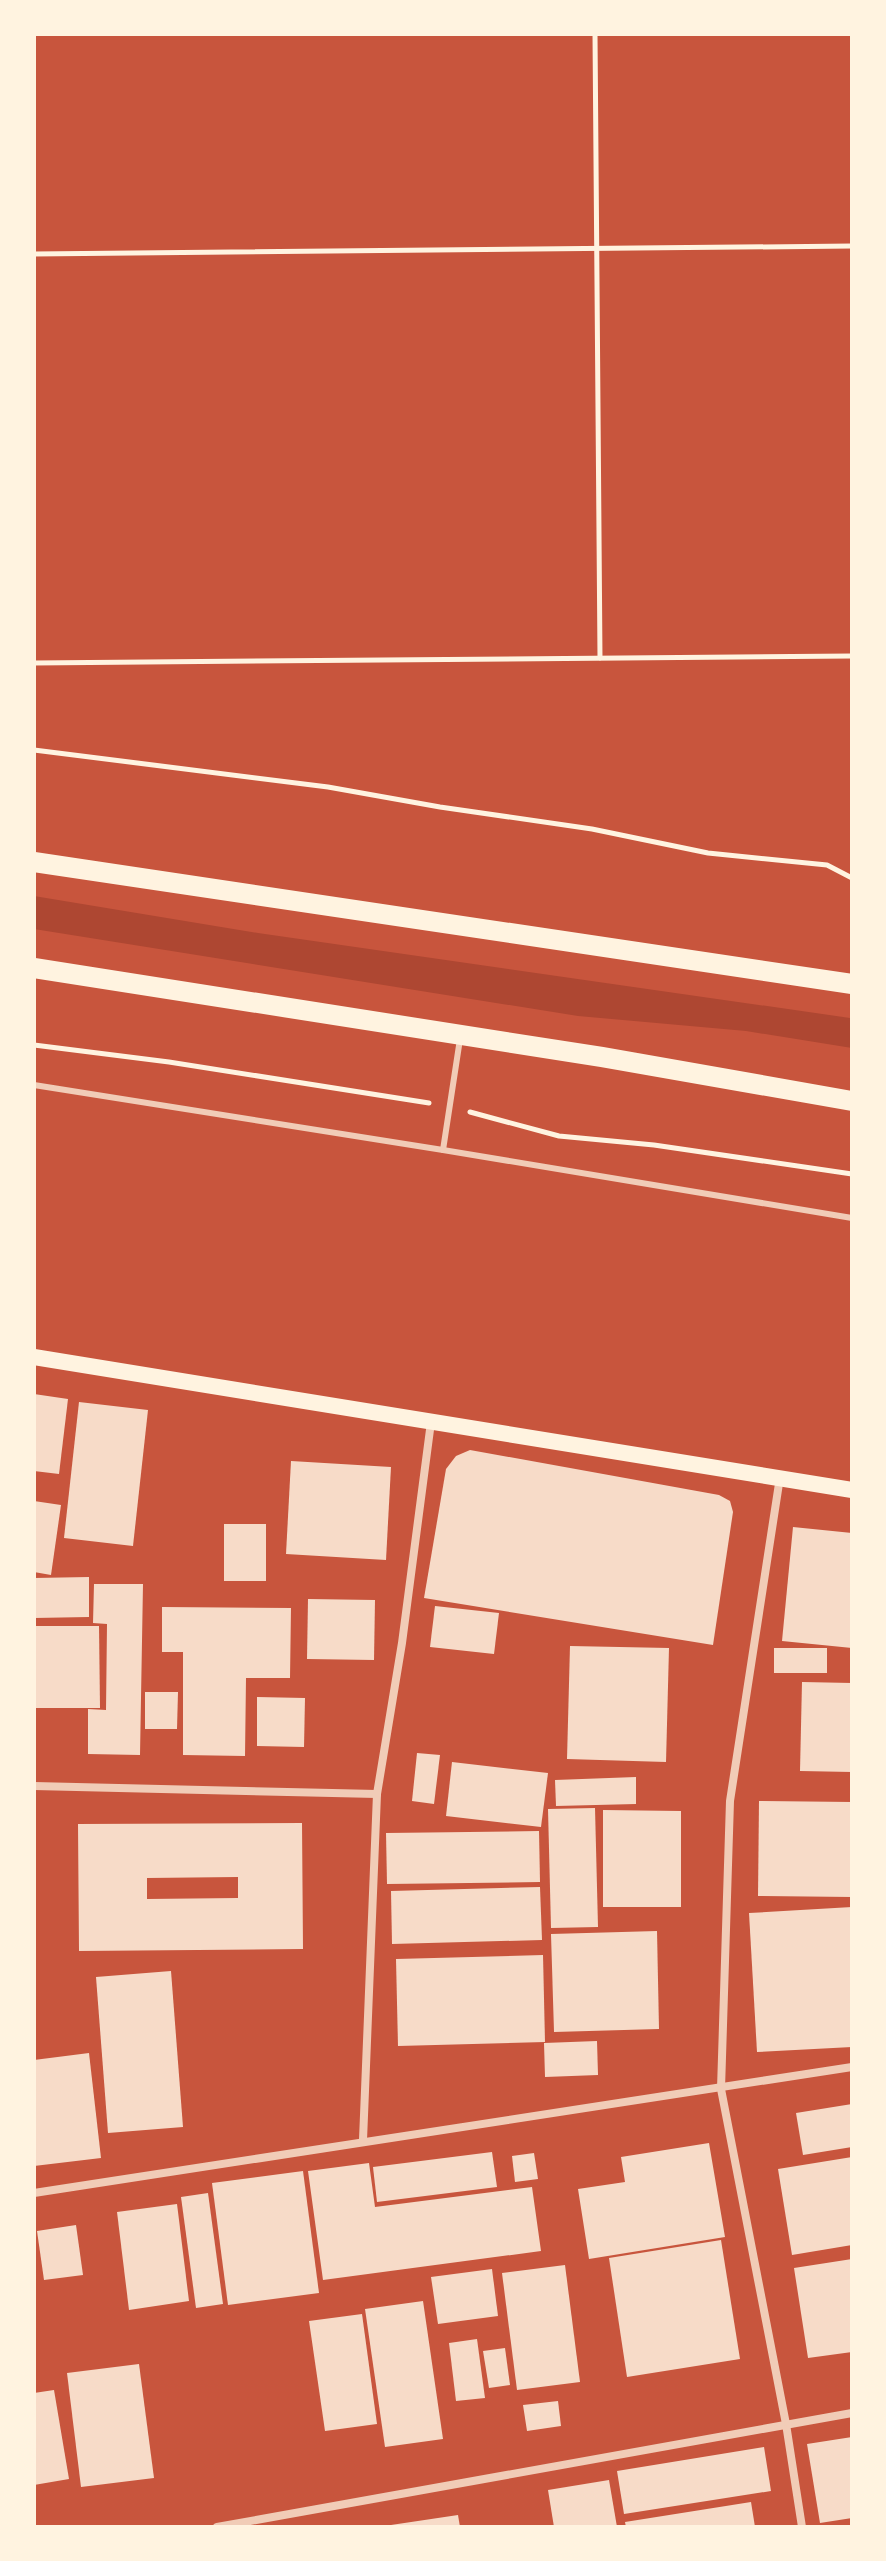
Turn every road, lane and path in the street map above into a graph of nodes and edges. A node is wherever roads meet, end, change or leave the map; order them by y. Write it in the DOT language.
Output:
graph roads {
  1 [pos="595,34"];
  2 [pos="852,246"];
  3 [pos="597,249"];
  4 [pos="34,254"];
  5 [pos="852,656"];
  6 [pos="600,658"];
  7 [pos="34,663"];
  8 [pos="34,750"];
  9 [pos="34,862"];
  10 [pos="852,878"];
  11 [pos="34,968"];
  12 [pos="852,984"];
  13 [pos="460,1035"];
  14 [pos="34,1085"];
  15 [pos="852,1101"];
  16 [pos="443,1150"];
  17 [pos="852,1218"];
  18 [pos="34,1357"];
  19 [pos="431,1422"];
  20 [pos="780,1477"];
  21 [pos="852,1490"];
  22 [pos="34,1786"];
  23 [pos="377,1794"];
  24 [pos="852,2067"];
  25 [pos="721,2089"];
  26 [pos="363,2140"];
  27 [pos="34,2193"];
  28 [pos="852,2413"];
  29 [pos="786,2424"];
  30 [pos="217,2527"];
  31 [pos="802,2527"];
  1 -- 3 [label="path"];
  2 -- 3 [label="path"];
  3 -- 4 [label="path"];
  3 -- 6 [label="path"];
  5 -- 6 [label="path"];
  6 -- 7 [label="path"];
  8 -- 10 [label="path"];
  9 -- 12 [label="main road"];
  11 -- 13 [label="main road"];
  13 -- 15 [label="main road"];
  13 -- 16 [label="lane"];
  14 -- 16 [label="lane"];
  16 -- 17 [label="lane"];
  18 -- 19 [label="main road"];
  19 -- 20 [label="main road"];
  19 -- 23 [label="street"];
  20 -- 21 [label="main road"];
  20 -- 25 [label="street"];
  22 -- 23 [label="street"];
  23 -- 26 [label="street"];
  24 -- 25 [label="street"];
  25 -- 26 [label="street"];
  25 -- 29 [label="street"];
  26 -- 27 [label="street"];
  28 -- 29 [label="street"];
  29 -- 30 [label="street"];
  29 -- 31 [label="street"];
}
